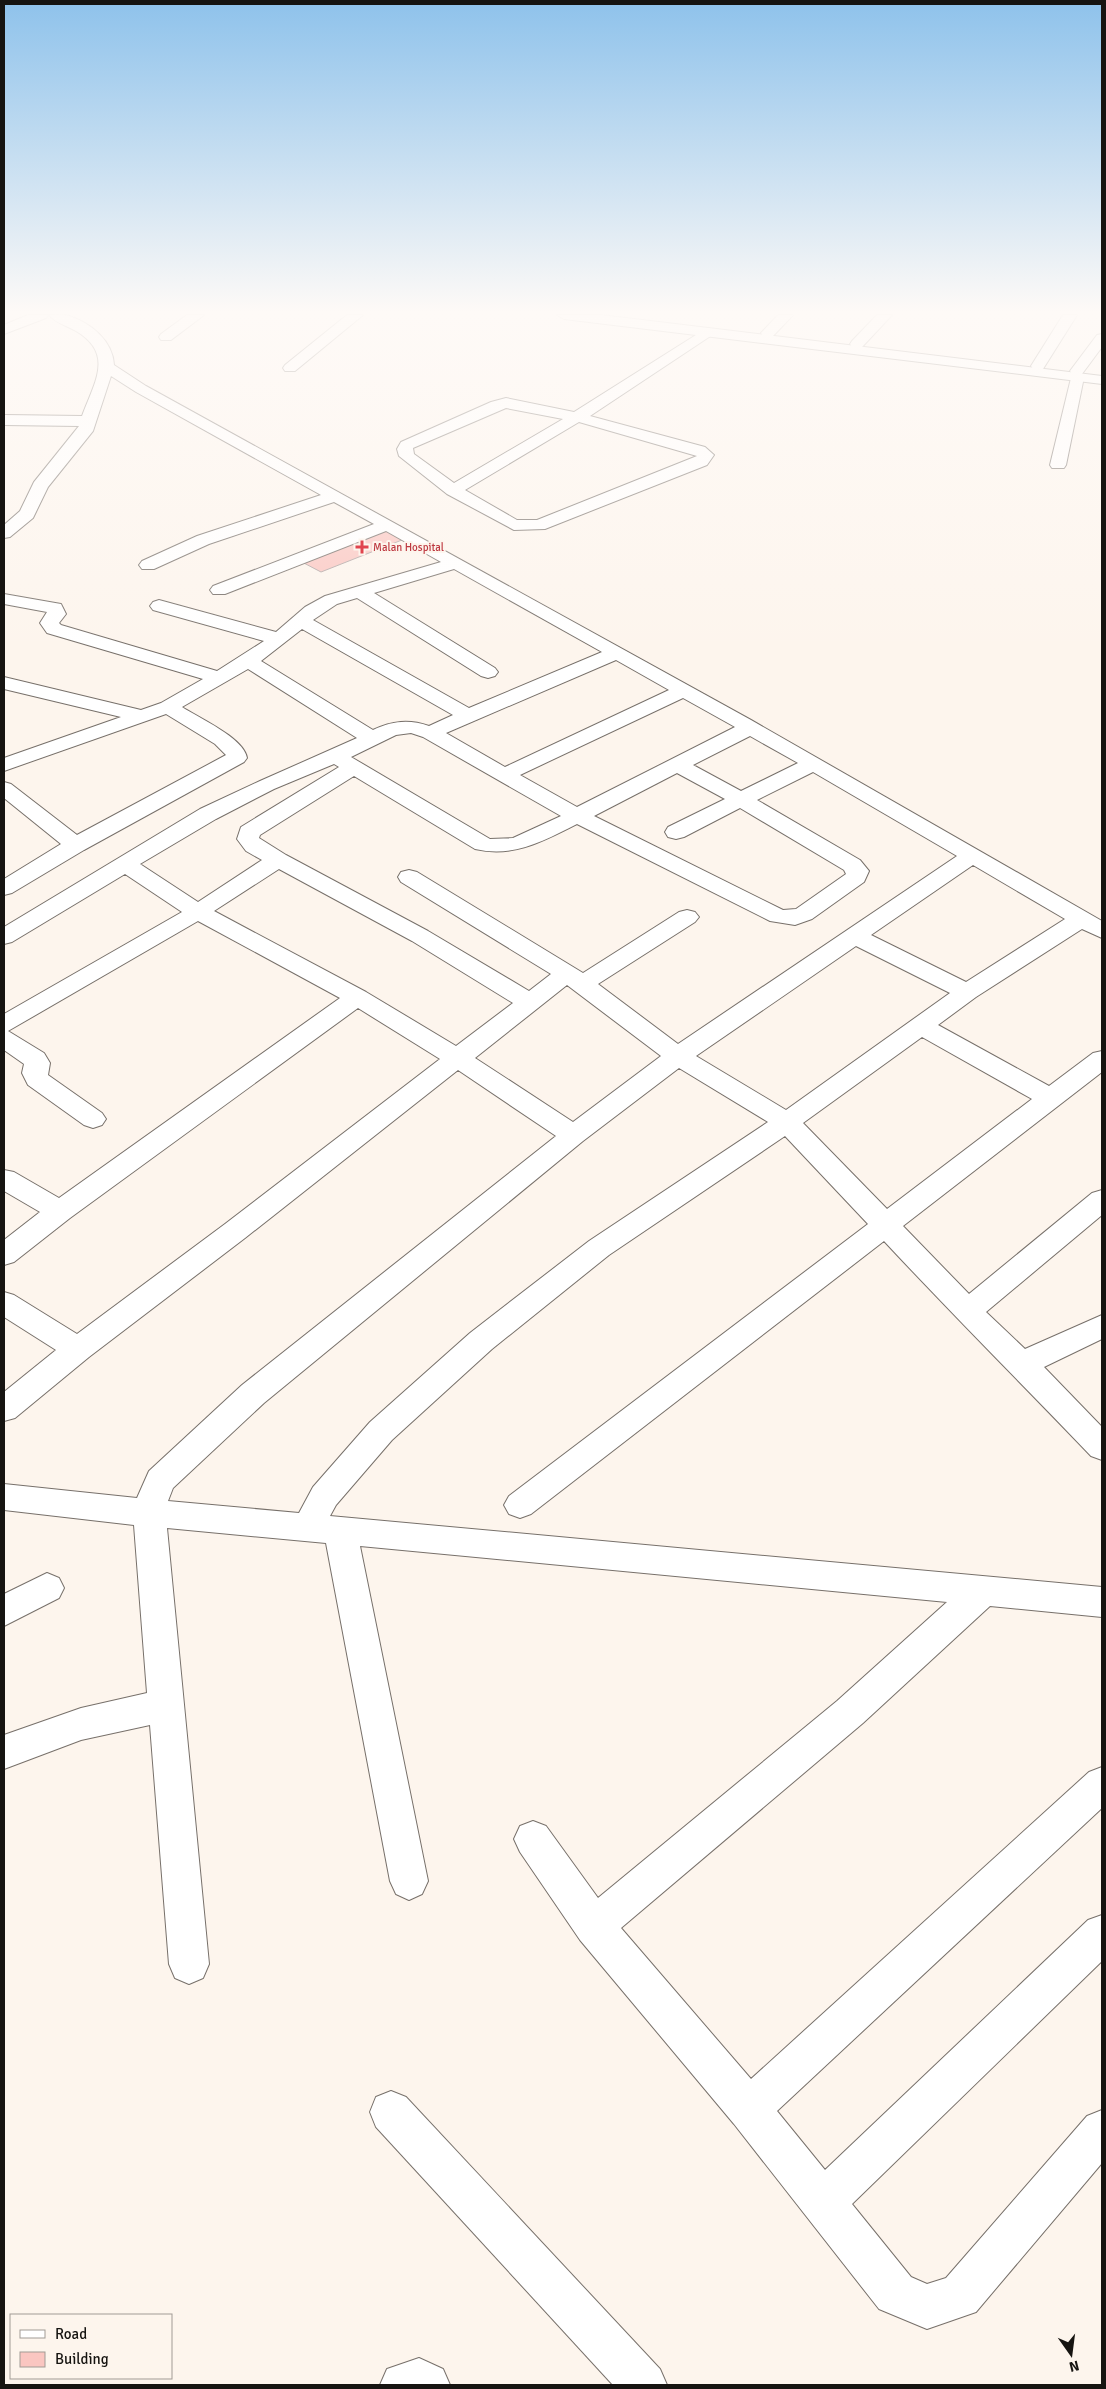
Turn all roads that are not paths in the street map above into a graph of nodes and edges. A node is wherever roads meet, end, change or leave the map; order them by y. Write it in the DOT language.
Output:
graph roads {
  1 [pos="86,426"];
  2 [pos="209,426"];
  3 [pos="448,426"];
  4 [pos="561,426"];
  5 [pos="612,426"];
  6 [pos="1066,426"];
  7 [pos="1058,465"];
  8 [pos="452,490"];
  9 [pos="335,496"];
  10 [pos="387,525"];
  11 [pos="4,533"];
  12 [pos="456,563"];
  13 [pos="148,565"];
  14 [pos="219,590"];
  15 [pos="358,591"];
  16 [pos="4,599"];
  17 [pos="160,606"];
  18 [pos="302,621"];
  19 [pos="279,639"];
  20 [pos="615,653"];
  21 [pos="248,661"];
  22 [pos="488,672"];
  23 [pos="220,678"];
  24 [pos="4,682"];
  25 [pos="682,691"];
  26 [pos="168,707"];
  27 [pos="143,716"];
  28 [pos="468,716"];
  29 [pos="749,728"];
  30 [pos="430,733"];
  31 [pos="371,738"];
  32 [pos="344,761"];
  33 [pos="812,764"];
  34 [pos="4,765"];
  35 [pos="677,765"];
  36 [pos="505,775"];
  37 [pos="4,788"];
  38 [pos="742,800"];
  39 [pos="578,816"];
  40 [pos="676,832"];
  41 [pos="76,845"];
  42 [pos="973,855"];
  43 [pos="278,860"];
  44 [pos="125,864"];
  45 [pos="409,877"];
  46 [pos="4,888"];
  47 [pos="198,912"];
  48 [pos="687,917"];
  49 [pos="1092,925"];
  50 [pos="853,936"];
  51 [pos="4,938"];
  52 [pos="575,979"];
  53 [pos="967,992"];
  54 [pos="357,997"];
  55 [pos="530,1002"];
  56 [pos="4,1024"];
  57 [pos="920,1025"];
  58 [pos="4,1038"];
  59 [pos="678,1056"];
  60 [pos="459,1059"];
  61 [pos="1102,1059"];
  62 [pos="1052,1099"];
  63 [pos="92,1119"];
  64 [pos="787,1122"];
  65 [pos="574,1135"];
  66 [pos="4,1179"];
  67 [pos="1102,1200"];
  68 [pos="60,1211"];
  69 [pos="886,1226"];
  70 [pos="4,1255"];
  71 [pos="4,1303"];
  72 [pos="968,1311"];
  73 [pos="1102,1326"];
  74 [pos="78,1349"];
  75 [pos="1022,1364"];
  76 [pos="4,1409"];
  77 [pos="1100,1443"];
  78 [pos="4,1497"];
  79 [pos="154,1497"];
  80 [pos="520,1505"];
  81 [pos="322,1517"];
  82 [pos="47,1588"];
  83 [pos="983,1592"];
  84 [pos="1102,1602"];
  85 [pos="4,1611"];
  86 [pos="166,1705"];
  87 [pos="4,1752"];
  88 [pos="1102,1784"];
  89 [pos="533,1839"];
  90 [pos="409,1881"];
  91 [pos="594,1926"];
  92 [pos="1102,1934"];
  93 [pos="189,1964"];
  94 [pos="749,2109"];
  95 [pos="391,2112"];
  96 [pos="1102,2131"];
  97 [pos="823,2202"];
  98 [pos="403,2385"];
  99 [pos="427,2385"];
  100 [pos="644,2385"];
  1 -- 11 [label="street"];
  2 -- 9 [label="street"];
  3 -- 8 [label="street"];
  4 -- 8 [label="street"];
  5 -- 8 [label="street"];
  6 -- 7 [label="street"];
  9 -- 10 [label="street"];
  9 -- 13 [label="street"];
  10 -- 12 [label="street"];
  10 -- 14 [label="street"];
  12 -- 15 [label="street"];
  12 -- 20 [label="street"];
  15 -- 18 [label="street"];
  15 -- 22 [label="street"];
  16 -- 23 [label="street"];
  17 -- 19 [label="street"];
  18 -- 19 [label="street"];
  18 -- 28 [label="street"];
  19 -- 21 [label="street"];
  20 -- 25 [label="street"];
  20 -- 28 [label="street"];
  21 -- 23 [label="street"];
  21 -- 31 [label="street"];
  23 -- 26 [label="street"];
  24 -- 27 [label="street"];
  25 -- 29 [label="street"];
  25 -- 36 [label="street"];
  26 -- 27 [label="street"];
  26 -- 41 [label="street"];
  27 -- 34 [label="street"];
  28 -- 30 [label="street"];
  29 -- 33 [label="street"];
  29 -- 35 [label="street"];
  30 -- 31 [label="street"];
  30 -- 36 [label="street"];
  31 -- 32 [label="street"];
  32 -- 39 [label="street"];
  32 -- 43 [label="street"];
  32 -- 44 [label="street"];
  33 -- 38 [label="street"];
  33 -- 42 [label="street"];
  35 -- 38 [label="street"];
  35 -- 39 [label="street"];
  36 -- 39 [label="street"];
  37 -- 41 [label="street"];
  38 -- 39 [label="street"];
  38 -- 40 [label="street"];
  41 -- 46 [label="street"];
  42 -- 49 [label="street"];
  42 -- 50 [label="street"];
  43 -- 47 [label="street"];
  43 -- 55 [label="street"];
  44 -- 47 [label="street"];
  44 -- 51 [label="street"];
  45 -- 52 [label="street"];
  47 -- 54 [label="street"];
  47 -- 56 [label="street"];
  48 -- 52 [label="street"];
  49 -- 53 [label="street"];
  50 -- 53 [label="street"];
  50 -- 59 [label="street"];
  52 -- 55 [label="street"];
  52 -- 59 [label="street"];
  53 -- 57 [label="street"];
  54 -- 60 [label="street"];
  54 -- 68 [label="street"];
  55 -- 60 [label="street"];
  57 -- 62 [label="street"];
  57 -- 64 [label="street"];
  58 -- 63 [label="street"];
  59 -- 64 [label="street"];
  59 -- 65 [label="street"];
  60 -- 65 [label="street"];
  60 -- 74 [label="street"];
  61 -- 62 [label="street"];
  62 -- 69 [label="street"];
  64 -- 69 [label="street"];
  64 -- 81 [label="street"];
  65 -- 79 [label="street"];
  66 -- 68 [label="street"];
  67 -- 72 [label="street"];
  68 -- 70 [label="street"];
  69 -- 72 [label="street"];
  69 -- 80 [label="street"];
  71 -- 74 [label="street"];
  72 -- 75 [label="street"];
  73 -- 75 [label="street"];
  74 -- 76 [label="street"];
  75 -- 77 [label="street"];
  78 -- 79 [label="street"];
  79 -- 81 [label="street"];
  79 -- 86 [label="street"];
  81 -- 83 [label="street"];
  81 -- 90 [label="street"];
  82 -- 85 [label="street"];
  83 -- 84 [label="street"];
  83 -- 91 [label="street"];
  86 -- 87 [label="street"];
  86 -- 93 [label="street"];
  88 -- 94 [label="street"];
  89 -- 91 [label="street"];
  91 -- 94 [label="street"];
  92 -- 97 [label="street"];
  94 -- 97 [label="street"];
  95 -- 100 [label="street"];
  96 -- 97 [label="street"];
  98 -- 99 [label="street"];
}
